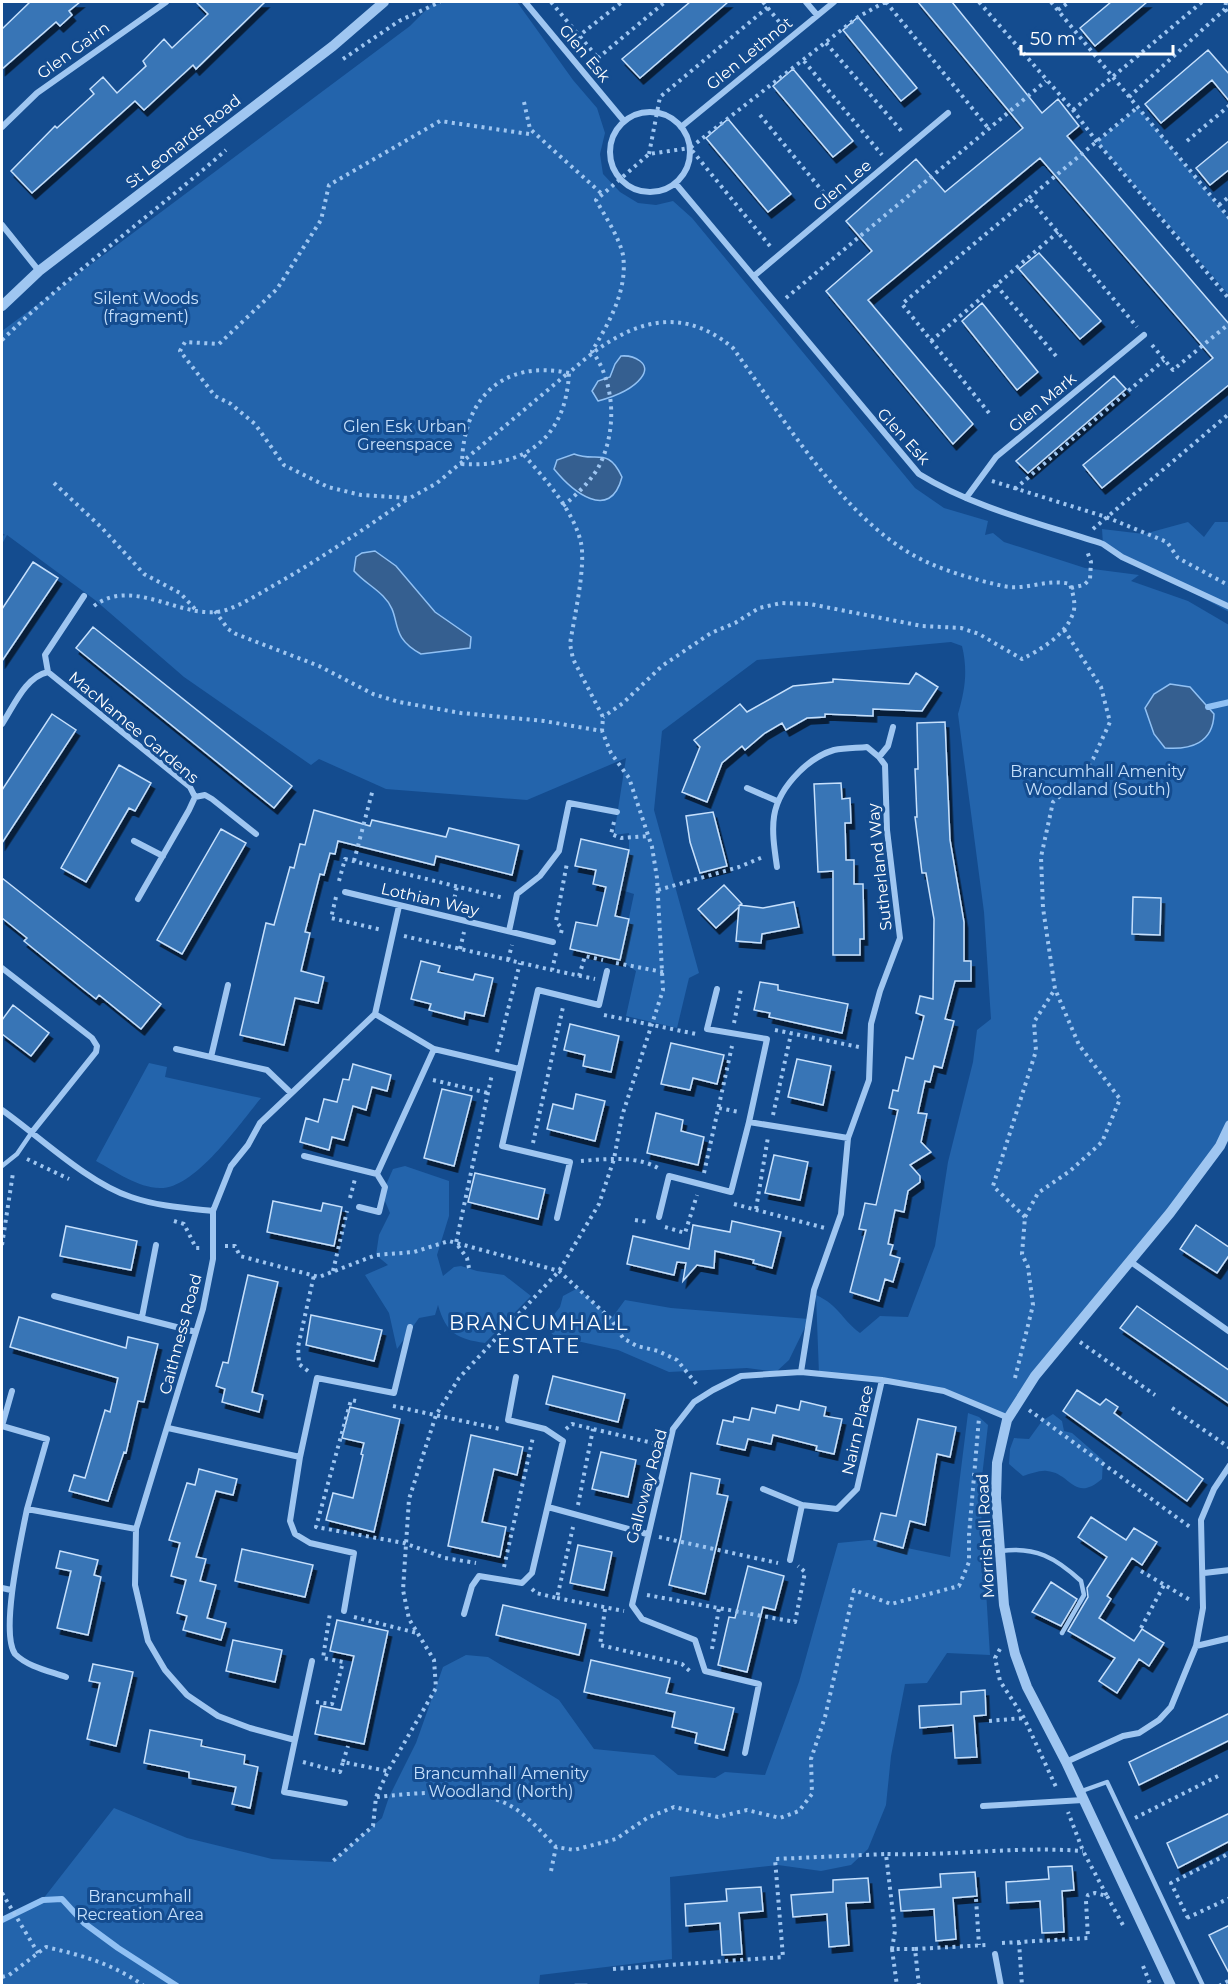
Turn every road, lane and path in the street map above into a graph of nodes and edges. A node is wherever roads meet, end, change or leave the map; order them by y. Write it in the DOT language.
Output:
graph roads {
  1 [pos="166,2"];
  2 [pos="384,2"];
  3 [pos="440,2"];
  4 [pos="525,2"];
  5 [pos="551,2"];
  6 [pos="622,2"];
  7 [pos="665,2"];
  8 [pos="763,2"];
  9 [pos="806,2"];
  10 [pos="834,2"];
  11 [pos="885,2"];
  12 [pos="979,2"];
  13 [pos="1052,2"];
  14 [pos="1069,2"];
  15 [pos="1202,2"];
  16 [pos="1226,2"];
  17 [pos="768,7"];
  18 [pos="1225,9"];
  19 [pos="1058,10"];
  20 [pos="817,15"];
  21 [pos="1230,16"];
  22 [pos="579,36"];
  23 [pos="790,36"];
  24 [pos="826,44"];
  25 [pos="564,48"];
  26 [pos="804,61"];
  27 [pos="338,63"];
  28 [pos="1113,77"];
  29 [pos="1046,81"];
  30 [pos="1130,97"];
  31 [pos="524,102"];
  32 [pos="1230,105"];
  33 [pos="1138,107"];
  34 [pos="1073,110"];
  35 [pos="657,113"];
  36 [pos="948,113"];
  37 [pos="760,115"];
  38 [pos="624,121"];
  39 [pos="2,127"];
  40 [pos="681,127"];
  41 [pos="989,129"];
  42 [pos="529,134"];
  43 [pos="1187,141"];
  44 [pos="1097,142"];
  45 [pos="912,143"];
  46 [pos="227,148"];
  47 [pos="690,148"];
  48 [pos="649,154"];
  49 [pos="889,163"];
  50 [pos="619,178"];
  51 [pos="676,184"];
  52 [pos="602,195"];
  53 [pos="1230,196"];
  54 [pos="1029,198"];
  55 [pos="1219,205"];
  56 [pos="836,208"];
  57 [pos="1230,219"];
  58 [pos="2,225"];
  59 [pos="1058,232"];
  60 [pos="778,256"];
  61 [pos="39,271"];
  62 [pos="754,276"];
  63 [pos="996,285"];
  64 [pos="1230,300"];
  65 [pos="779,305"];
  66 [pos="2,306"];
  67 [pos="1230,323"];
  68 [pos="1144,335"];
  69 [pos="2,340"];
  70 [pos="931,341"];
  71 [pos="592,351"];
  72 [pos="1056,356"];
  73 [pos="1164,360"];
  74 [pos="569,373"];
  75 [pos="989,413"];
  76 [pos="1230,413"];
  77 [pos="524,455"];
  78 [pos="462,464"];
  79 [pos="981,477"];
  80 [pos="54,483"];
  81 [pos="1015,489"];
  82 [pos="410,498"];
  83 [pos="966,498"];
  84 [pos="563,506"];
  85 [pos="1106,517"];
  86 [pos="1088,539"];
  87 [pos="1230,586"];
  88 [pos="1071,588"];
  89 [pos="84,596"];
  90 [pos="106,597"];
  91 [pos="1230,607"];
  92 [pos="195,609"];
  93 [pos="215,611"];
  94 [pos="1063,628"];
  95 [pos="48,672"];
  96 [pos="603,717"];
  97 [pos="2,724"];
  98 [pos="893,727"];
  99 [pos="602,731"];
  100 [pos="879,757"];
  101 [pos="747,788"];
  102 [pos="373,789"];
  103 [pos="195,797"];
  104 [pos="777,801"];
  105 [pos="617,812"];
  106 [pos="256,834"];
  107 [pos="648,836"];
  108 [pos="134,841"];
  109 [pos="560,849"];
  110 [pos="775,851"];
  111 [pos="163,856"];
  112 [pos="354,861"];
  113 [pos="777,867"];
  114 [pos="457,886"];
  115 [pos="658,890"];
  116 [pos="345,892"];
  117 [pos="138,899"];
  118 [pos="399,906"];
  119 [pos="450,918"];
  120 [pos="509,931"];
  121 [pos="553,942"];
  122 [pos="520,963"];
  123 [pos="2,968"];
  124 [pos="607,971"];
  125 [pos="604,981"];
  126 [pos="228,985"];
  127 [pos="1055,988"];
  128 [pos="717,989"];
  129 [pos="741,989"];
  130 [pos="566,997"];
  131 [pos="599,1005"];
  132 [pos="375,1014"];
  133 [pos="711,1015"];
  134 [pos="736,1022"];
  135 [pos="651,1027"];
  136 [pos="707,1029"];
  137 [pos="770,1029"];
  138 [pos="729,1032"];
  139 [pos="434,1048"];
  140 [pos="177,1049"];
  141 [pos="872,1049"];
  142 [pos="211,1058"];
  143 [pos="494,1063"];
  144 [pos="519,1070"];
  145 [pos="423,1077"];
  146 [pos="291,1093"];
  147 [pos="488,1093"];
  148 [pos="719,1108"];
  149 [pos="2,1110"];
  150 [pos="752,1114"];
  151 [pos="749,1122"];
  152 [pos="1230,1125"];
  153 [pos="32,1132"];
  154 [pos="848,1137"];
  155 [pos="531,1153"];
  156 [pos="17,1154"];
  157 [pos="304,1156"];
  158 [pos="614,1159"];
  159 [pos="570,1162"];
  160 [pos="2,1166"];
  161 [pos="357,1169"];
  162 [pos="377,1174"];
  163 [pos="669,1176"];
  164 [pos="76,1183"];
  165 [pos="701,1185"];
  166 [pos="699,1195"];
  167 [pos="733,1204"];
  168 [pos="359,1207"];
  169 [pos="213,1211"];
  170 [pos="659,1217"];
  171 [pos="1025,1217"];
  172 [pos="557,1218"];
  173 [pos="173,1220"];
  174 [pos="834,1231"];
  175 [pos="456,1243"];
  176 [pos="2,1245"];
  177 [pos="156,1245"];
  178 [pos="213,1247"];
  179 [pos="1131,1262"];
  180 [pos="469,1268"];
  181 [pos="333,1271"];
  182 [pos="560,1271"];
  183 [pos="314,1275"];
  184 [pos="54,1296"];
  185 [pos="142,1317"];
  186 [pos="410,1327"];
  187 [pos="196,1332"];
  188 [pos="1230,1332"];
  189 [pos="1070,1334"];
  190 [pos="801,1372"];
  191 [pos="516,1377"];
  192 [pos="317,1378"];
  193 [pos="882,1380"];
  194 [pos="1014,1381"];
  195 [pos="712,1390"];
  196 [pos="12,1391"];
  197 [pos="1155,1395"];
  198 [pos="361,1401"];
  199 [pos="1018,1402"];
  200 [pos="390,1406"];
  201 [pos="1172,1408"];
  202 [pos="436,1415"];
  203 [pos="979,1417"];
  204 [pos="1006,1420"];
  205 [pos="168,1428"];
  206 [pos="593,1429"];
  207 [pos="512,1431"];
  208 [pos="522,1434"];
  209 [pos="558,1436"];
  210 [pos="669,1447"];
  211 [pos="1230,1448"];
  212 [pos="300,1457"];
  213 [pos="1230,1466"];
  214 [pos="763,1489"];
  215 [pos="802,1504"];
  216 [pos="548,1507"];
  217 [pos="27,1509"];
  218 [pos="576,1515"];
  219 [pos="136,1529"];
  220 [pos="647,1534"];
  221 [pos="1203,1537"];
  222 [pos="404,1543"];
  223 [pos="1001,1551"];
  224 [pos="790,1560"];
  225 [pos="480,1564"];
  226 [pos="492,1566"];
  227 [pos="1230,1570"];
  228 [pos="1141,1571"];
  229 [pos="1204,1573"];
  230 [pos="526,1580"];
  231 [pos="1164,1585"];
  232 [pos="2,1588"];
  233 [pos="11,1590"];
  234 [pos="634,1593"];
  235 [pos="557,1598"];
  236 [pos="633,1608"];
  237 [pos="719,1608"];
  238 [pos="1203,1608"];
  239 [pos="605,1609"];
  240 [pos="341,1613"];
  241 [pos="464,1614"];
  242 [pos="1141,1628"];
  243 [pos="418,1633"];
  244 [pos="1062,1633"];
  245 [pos="1230,1638"];
  246 [pos="1011,1641"];
  247 [pos="1196,1646"];
  248 [pos="701,1659"];
  249 [pos="312,1661"];
  250 [pos="711,1672"];
  251 [pos="66,1677"];
  252 [pos="314,1711"];
  253 [pos="1024,1718"];
  254 [pos="989,1721"];
  255 [pos="295,1740"];
  256 [pos="348,1746"];
  257 [pos="305,1752"];
  258 [pos="745,1753"];
  259 [pos="343,1762"];
  260 [pos="1066,1762"];
  261 [pos="388,1771"];
  262 [pos="1220,1775"];
  263 [pos="1081,1796"];
  264 [pos="376,1797"];
  265 [pos="1062,1801"];
  266 [pos="345,1803"];
  267 [pos="983,1806"];
  268 [pos="1126,1822"];
  269 [pos="556,1847"];
  270 [pos="1083,1851"];
  271 [pos="1230,1853"];
  272 [pos="886,1854"];
  273 [pos="332,1862"];
  274 [pos="551,1871"];
  275 [pos="2,1893"];
  276 [pos="1107,1896"];
  277 [pos="1230,1898"];
  278 [pos="976,1899"];
  279 [pos="1127,1932"];
  280 [pos="1088,1938"];
  281 [pos="1019,1942"];
  282 [pos="979,1945"];
  283 [pos="892,1949"];
  284 [pos="38,1953"];
  285 [pos="995,1954"];
  286 [pos="1142,1964"];
  287 [pos="613,1969"];
  288 [pos="2,1977"];
  289 [pos="1230,1980"];
  290 [pos="144,1986"];
  291 [pos="575,1986"];
  292 [pos="587,1986"];
  293 [pos="897,1986"];
  294 [pos="919,1986"];
  295 [pos="1001,1986"];
  296 [pos="1022,1986"];
  297 [pos="1151,1986"];
  298 [pos="1171,1986"];
  299 [pos="1203,1986"];
  300 [pos="1219,1986"];
  1 -- 39 [label="street, Glen Gairn"];
  2 -- 61 [label="street, St Leonards Road"];
  3 -- 27 [label="path"];
  4 -- 25 [label="street, Glen Esk"];
  5 -- 22 [label="path"];
  6 -- 22 [label="path"];
  7 -- 22 [label="path"];
  8 -- 17 [label="path"];
  9 -- 20 [label="street"];
  10 -- 20 [label="street, Glen Lethnot"];
  11 -- 24 [label="path"];
  11 -- 41 [label="path"];
  12 -- 29 [label="path"];
  13 -- 19 [label="path"];
  14 -- 19 [label="path"];
  15 -- 28 [label="path"];
  16 -- 18 [label="path"];
  17 -- 23 [label="path"];
  17 -- 35 [label="path"];
  18 -- 21 [label="path"];
  18 -- 30 [label="path"];
  19 -- 28 [label="path"];
  20 -- 23 [label="street, Glen Lethnot"];
  22 -- 25 [label="path"];
  23 -- 40 [label="street, Glen Lethnot"];
  24 -- 26 [label="path"];
  24 -- 45 [label="path"];
  25 -- 38 [label="street, Glen Esk"];
  26 -- 47 [label="path"];
  26 -- 49 [label="path"];
  28 -- 30 [label="path"];
  28 -- 34 [label="path"];
  29 -- 34 [label="path"];
  29 -- 41 [label="path"];
  30 -- 33 [label="path"];
  31 -- 52 [label="path"];
  32 -- 43 [label="path"];
  33 -- 44 [label="path"];
  33 -- 55 [label="path"];
  34 -- 44 [label="path"];
  35 -- 38 [label="street"];
  35 -- 40 [label="street"];
  35 -- 48 [label="path"];
  36 -- 45 [label="street, Glen Lee"];
  37 -- 56 [label="path"];
  38 -- 50 [label="street"];
  40 -- 47 [label="street"];
  41 -- 65 [label="path"];
  42 -- 82 [label="path"];
  44 -- 54 [label="path"];
  44 -- 64 [label="path"];
  45 -- 49 [label="street, Glen Lee"];
  46 -- 69 [label="path"];
  47 -- 48 [label="path"];
  47 -- 51 [label="street"];
  47 -- 60 [label="path"];
  48 -- 50 [label="path"];
  49 -- 56 [label="street, Glen Lee"];
  50 -- 51 [label="street"];
  50 -- 52 [label="path"];
  51 -- 62 [label="street, Glen Esk"];
  52 -- 71 [label="path"];
  53 -- 55 [label="path"];
  54 -- 59 [label="path"];
  54 -- 70 [label="path"];
  55 -- 57 [label="path"];
  56 -- 60 [label="street, Glen Lee"];
  58 -- 61 [label="street"];
  59 -- 63 [label="path"];
  59 -- 68 [label="path"];
  60 -- 62 [label="street, Glen Lee"];
  61 -- 66 [label="street, St Leonards Road"];
  62 -- 65 [label="street, Glen Esk"];
  63 -- 70 [label="path"];
  63 -- 72 [label="path"];
  65 -- 83 [label="street, Glen Esk"];
  67 -- 73 [label="path"];
  68 -- 73 [label="path"];
  68 -- 79 [label="street, Glen Mark"];
  70 -- 75 [label="path"];
  71 -- 74 [label="path"];
  71 -- 84 [label="path"];
  71 -- 88 [label="path"];
  73 -- 81 [label="path"];
  74 -- 77 [label="path"];
  74 -- 78 [label="path"];
  74 -- 78 [label="path"];
  76 -- 85 [label="path"];
  77 -- 78 [label="path"];
  77 -- 84 [label="path"];
  78 -- 82 [label="path"];
  79 -- 81 [label="path"];
  79 -- 83 [label="street, Glen Mark"];
  80 -- 92 [label="path"];
  81 -- 85 [label="path"];
  82 -- 93 [label="path"];
  83 -- 86 [label="street, Glen Esk"];
  84 -- 96 [label="path"];
  85 -- 86 [label="path"];
  85 -- 87 [label="path"];
  86 -- 88 [label="path"];
  86 -- 91 [label="street, Glen Esk"];
  88 -- 94 [label="path"];
  89 -- 95 [label="street"];
  90 -- 92 [label="path"];
  92 -- 93 [label="path"];
  93 -- 99 [label="path"];
  94 -- 96 [label="path"];
  94 -- 127 [label="path"];
  95 -- 97 [label="street, MacNamee Gardens"];
  95 -- 103 [label="street, MacNamee Gardens"];
  96 -- 99 [label="path"];
  98 -- 100 [label="street"];
  99 -- 107 [label="path"];
  100 -- 104 [label="street"];
  100 -- 141 [label="street, Sutherland Way"];
  101 -- 104 [label="street"];
  102 -- 112 [label="path"];
  103 -- 106 [label="street"];
  103 -- 111 [label="street, MacNamee Gardens"];
  104 -- 110 [label="street"];
  105 -- 107 [label="path"];
  105 -- 109 [label="street"];
  107 -- 115 [label="path"];
  108 -- 111 [label="street"];
  109 -- 120 [label="street"];
  109 -- 125 [label="path"];
  110 -- 113 [label="street"];
  110 -- 115 [label="path"];
  111 -- 117 [label="street, MacNamee Gardens"];
  114 -- 119 [label="path"];
  115 -- 135 [label="path"];
  116 -- 118 [label="street, Lothian Way"];
  118 -- 119 [label="street, Lothian Way"];
  118 -- 132 [label="street"];
  119 -- 120 [label="street, Lothian Way"];
  120 -- 121 [label="street, Lothian Way"];
  122 -- 143 [label="path"];
  123 -- 153 [label="street"];
  124 -- 125 [label="street"];
  125 -- 131 [label="street"];
  126 -- 142 [label="street"];
  127 -- 171 [label="path"];
  127 -- 171 [label="path"];
  128 -- 133 [label="street"];
  129 -- 134 [label="path"];
  130 -- 131 [label="street"];
  130 -- 144 [label="street"];
  130 -- 155 [label="path"];
  131 -- 135 [label="path"];
  132 -- 139 [label="street"];
  132 -- 146 [label="street, Caithness Road"];
  133 -- 134 [label="path"];
  133 -- 136 [label="street"];
  134 -- 138 [label="path"];
  135 -- 136 [label="path"];
  135 -- 158 [label="path"];
  136 -- 138 [label="street"];
  137 -- 141 [label="path"];
  138 -- 148 [label="path"];
  138 -- 150 [label="street"];
  139 -- 143 [label="street"];
  139 -- 145 [label="street"];
  140 -- 142 [label="street"];
  141 -- 154 [label="street, Sutherland Way"];
  142 -- 146 [label="street"];
  143 -- 144 [label="street"];
  143 -- 147 [label="path"];
  144 -- 155 [label="street"];
  145 -- 147 [label="path"];
  145 -- 162 [label="street"];
  146 -- 169 [label="street, Caithness Road"];
  147 -- 175 [label="path"];
  148 -- 150 [label="path"];
  148 -- 165 [label="path"];
  149 -- 153 [label="street"];
  150 -- 151 [label="street"];
  151 -- 154 [label="street"];
  151 -- 165 [label="street"];
  152 -- 179 [label="street, Morrishall Road"];
  153 -- 156 [label="lane"];
  153 -- 169 [label="street"];
  154 -- 174 [label="street, Sutherland Way"];
  155 -- 159 [label="street"];
  156 -- 160 [label="lane"];
  156 -- 164 [label="path"];
  156 -- 176 [label="path"];
  157 -- 161 [label="street"];
  158 -- 159 [label="path"];
  158 -- 163 [label="path"];
  158 -- 182 [label="path"];
  159 -- 172 [label="street"];
  161 -- 162 [label="street"];
  161 -- 181 [label="path"];
  162 -- 168 [label="street"];
  163 -- 165 [label="street"];
  163 -- 170 [label="street"];
  166 -- 170 [label="path"];
  167 -- 174 [label="path"];
  169 -- 178 [label="street, Caithness Road"];
  171 -- 194 [label="path"];
  173 -- 178 [label="path"];
  174 -- 190 [label="street, Sutherland Way"];
  175 -- 180 [label="path"];
  175 -- 181 [label="path"];
  175 -- 182 [label="path"];
  177 -- 185 [label="street"];
  178 -- 183 [label="path"];
  178 -- 187 [label="street, Caithness Road"];
  179 -- 188 [label="street"];
  179 -- 189 [label="street, Morrishall Road"];
  181 -- 183 [label="path"];
  182 -- 195 [label="path"];
  182 -- 202 [label="path"];
  183 -- 192 [label="path"];
  184 -- 185 [label="street"];
  185 -- 187 [label="street"];
  186 -- 192 [label="street"];
  187 -- 205 [label="street, Caithness Road"];
  189 -- 197 [label="path"];
  189 -- 199 [label="street, Morrishall Road"];
  190 -- 193 [label="street, Galloway Road"];
  190 -- 195 [label="street, Galloway Road"];
  191 -- 209 [label="street"];
  192 -- 212 [label="street"];
  193 -- 204 [label="street, Galloway Road"];
  193 -- 215 [label="street, Nairn Place"];
  195 -- 210 [label="street, Galloway Road"];
  196 -- 217 [label="street"];
  198 -- 222 [label="path"];
  199 -- 204 [label="street, Morrishall Road"];
  199 -- 221 [label="path"];
  200 -- 202 [label="path"];
  201 -- 211 [label="path"];
  202 -- 207 [label="path"];
  202 -- 222 [label="path"];
  203 -- 269 [label="path"];
  204 -- 223 [label="street, Morrishall Road"];
  205 -- 212 [label="street"];
  205 -- 219 [label="street, Caithness Road"];
  206 -- 209 [label="path"];
  206 -- 210 [label="path"];
  206 -- 218 [label="path"];
  208 -- 226 [label="path"];
  209 -- 216 [label="street"];
  210 -- 220 [label="street, Galloway Road"];
  212 -- 240 [label="street"];
  213 -- 221 [label="street"];
  214 -- 215 [label="street, Nairn Place"];
  215 -- 224 [label="street"];
  216 -- 218 [label="street"];
  216 -- 230 [label="street"];
  217 -- 219 [label="street"];
  217 -- 233 [label="street"];
  218 -- 220 [label="street"];
  218 -- 235 [label="path"];
  219 -- 255 [label="street, Caithness Road"];
  220 -- 224 [label="path"];
  220 -- 234 [label="street, Galloway Road"];
  221 -- 229 [label="street"];
  222 -- 225 [label="path"];
  222 -- 243 [label="path"];
  223 -- 244 [label="lane"];
  223 -- 246 [label="street, Morrishall Road"];
  224 -- 237 [label="path"];
  227 -- 229 [label="street"];
  228 -- 231 [label="path"];
  229 -- 238 [label="street"];
  230 -- 235 [label="path"];
  230 -- 241 [label="street"];
  231 -- 238 [label="path"];
  231 -- 242 [label="path"];
  232 -- 233 [label="street"];
  233 -- 251 [label="street"];
  234 -- 236 [label="street, Galloway Road"];
  234 -- 237 [label="path"];
  235 -- 239 [label="path"];
  236 -- 239 [label="path"];
  236 -- 248 [label="street"];
  237 -- 248 [label="path"];
  238 -- 247 [label="street"];
  239 -- 250 [label="path"];
  240 -- 243 [label="path"];
  240 -- 252 [label="path"];
  243 -- 261 [label="path"];
  245 -- 247 [label="street"];
  246 -- 253 [label="path"];
  246 -- 260 [label="street, Morrishall Road"];
  247 -- 260 [label="street"];
  248 -- 250 [label="street"];
  249 -- 255 [label="street"];
  250 -- 258 [label="street"];
  253 -- 254 [label="path"];
  253 -- 265 [label="path"];
  255 -- 266 [label="street"];
  256 -- 259 [label="path"];
  257 -- 259 [label="path"];
  259 -- 261 [label="path"];
  260 -- 263 [label="street, Morrishall Road"];
  261 -- 264 [label="path"];
  262 -- 268 [label="path"];
  263 -- 265 [label="street"];
  263 -- 268 [label="lane"];
  263 -- 298 [label="street, Morrishall Road"];
  264 -- 269 [label="path"];
  264 -- 273 [label="path"];
  265 -- 267 [label="street"];
  265 -- 270 [label="path"];
  268 -- 299 [label="lane"];
  269 -- 274 [label="path"];
  270 -- 272 [label="path"];
  270 -- 276 [label="path"];
  271 -- 277 [label="path"];
  272 -- 283 [label="path"];
  272 -- 287 [label="path"];
  275 -- 284 [label="path"];
  276 -- 279 [label="path"];
  276 -- 280 [label="path"];
  278 -- 282 [label="path"];
  281 -- 296 [label="path"];
  283 -- 293 [label="path"];
  283 -- 294 [label="path"];
  284 -- 288 [label="path"];
  284 -- 290 [label="path"];
  285 -- 295 [label="street"];
  286 -- 297 [label="path"];
  289 -- 300 [label="path"];
  291 -- 292 [label="lane"];
}
